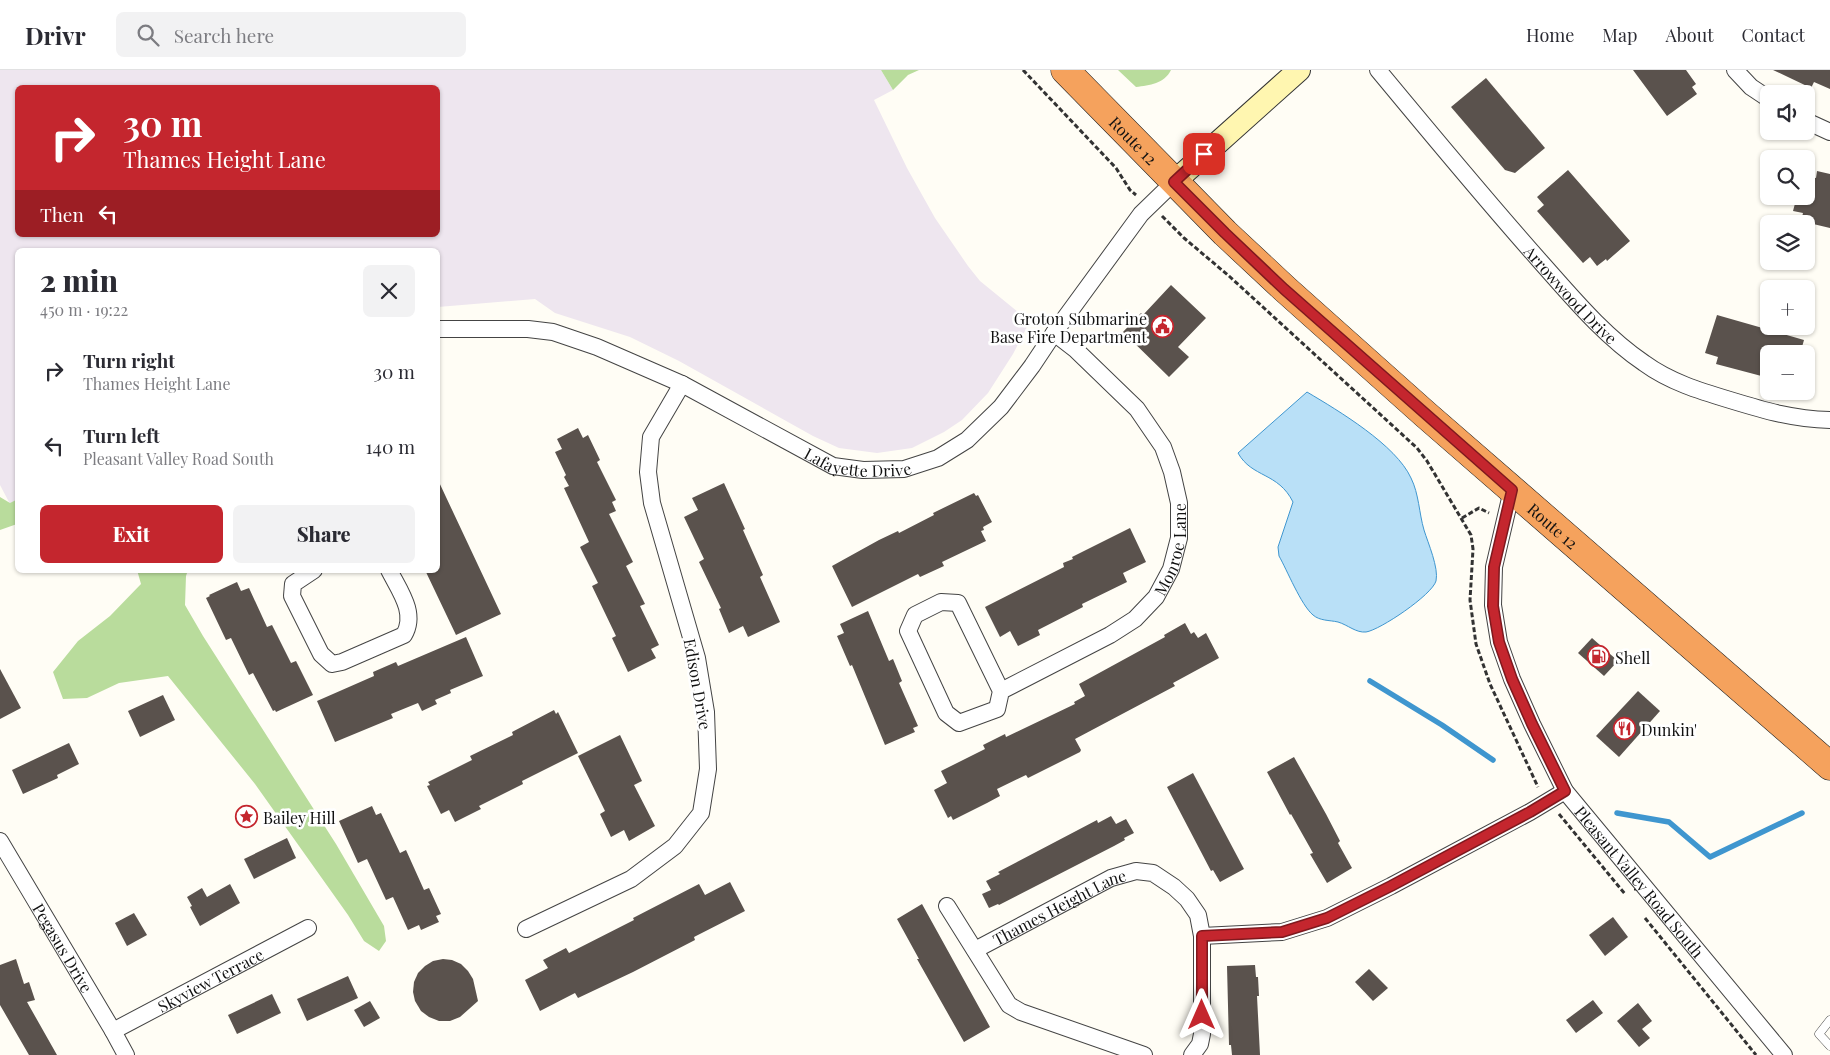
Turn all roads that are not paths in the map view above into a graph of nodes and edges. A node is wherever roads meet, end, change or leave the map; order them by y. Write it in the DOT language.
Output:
graph roads {
  1 [pos="1065,70"];
  2 [pos="1300,70"];
  3 [pos="1378,70"];
  4 [pos="1735,70"];
  5 [pos="1760,93"];
  6 [pos="1815,125"];
  7 [pos="1830,132"];
  8 [pos="1174,182"];
  9 [pos="440,329"];
  10 [pos="1054,333"];
  11 [pos="682,384"];
  12 [pos="1830,420"];
  13 [pos="1512,490"];
  14 [pos="310,573"];
  15 [pos="390,573"];
  16 [pos="1001,692"];
  17 [pos="1830,766"];
  18 [pos="1565,791"];
  19 [pos="0,841"];
  20 [pos="947,906"];
  21 [pos="308,928"];
  22 [pos="526,929"];
  23 [pos="1202,936"];
  24 [pos="974,950"];
  25 [pos="1830,1020"];
  26 [pos="114,1031"];
  27 [pos="1830,1046"];
  28 [pos="126,1055"];
  29 [pos="1144,1055"];
  30 [pos="1192,1055"];
  31 [pos="1784,1055"];
  1 -- 8 [label="highway, Route 12"];
  2 -- 8 [label="street"];
  3 -- 12 [label="street, Arrowwood Drive"];
  4 -- 5 [label="street"];
  6 -- 7 [label="street"];
  8 -- 10 [label="street, Lafayette Drive"];
  8 -- 13 [label="highway, Route 12"];
  9 -- 11 [label="street, Lafayette Drive"];
  10 -- 11 [label="street, Lafayette Drive"];
  10 -- 16 [label="street, Monroe Lane"];
  11 -- 22 [label="street, Edison Drive"];
  13 -- 17 [label="highway, Route 12"];
  13 -- 18 [label="street, Pleasant Valley Road South"];
  14 -- 15 [label="street"];
  16 -- 16 [label="street"];
  18 -- 23 [label="street"];
  18 -- 31 [label="street, Pleasant Valley Road South"];
  19 -- 26 [label="street, Pegasus Drive"];
  20 -- 24 [label="street, Thames Height Lane"];
  21 -- 26 [label="street, Skyview Terrace"];
  23 -- 24 [label="street, Thames Height Lane"];
  23 -- 30 [label="street, Thames Height Lane"];
  24 -- 29 [label="street, Thames Height Lane"];
  25 -- 27 [label="lane"];
  26 -- 28 [label="street, Pegasus Drive"];
}
